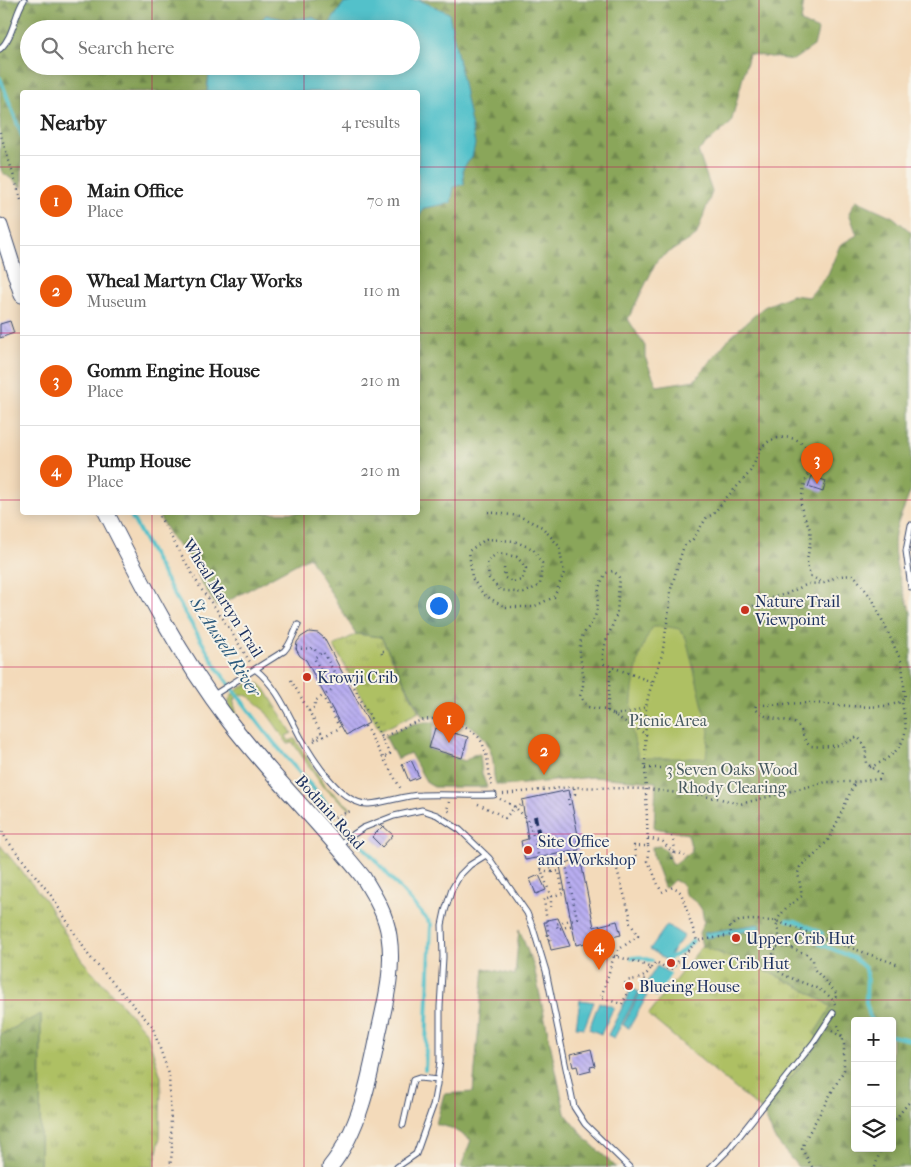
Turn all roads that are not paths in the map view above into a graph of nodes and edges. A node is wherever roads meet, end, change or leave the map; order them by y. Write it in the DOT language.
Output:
graph roads {
  1 [pos="24,0"];
  2 [pos="0,49"];
  3 [pos="0,226"];
  4 [pos="20,289"];
  5 [pos="108,515"];
  6 [pos="911,525"];
  7 [pos="911,587"];
  8 [pos="298,625"];
  9 [pos="255,669"];
  10 [pos="215,693"];
  11 [pos="494,795"];
  12 [pos="341,842"];
  13 [pos="486,855"];
  14 [pos="833,1013"];
  15 [pos="438,1080"];
  16 [pos="403,1125"];
  17 [pos="330,1167"];
  18 [pos="397,1167"];
  19 [pos="629,1167"];
  20 [pos="711,1167"];
  1 -- 2 [label="lane"];
  3 -- 4 [label="main road"];
  5 -- 10 [label="main road, Bodmin Road"];
  6 -- 7 [label="lane"];
  8 -- 9 [label="lane"];
  9 -- 10 [label="lane"];
  9 -- 11 [label="lane"];
  10 -- 12 [label="main road, Bodmin Road"];
  12 -- 13 [label="lane"];
  12 -- 17 [label="main road, Bodmin Road"];
  13 -- 15 [label="lane"];
  13 -- 19 [label="lane"];
  14 -- 20 [label="lane"];
  15 -- 16 [label="lane"];
  15 -- 18 [label="lane"];
}
